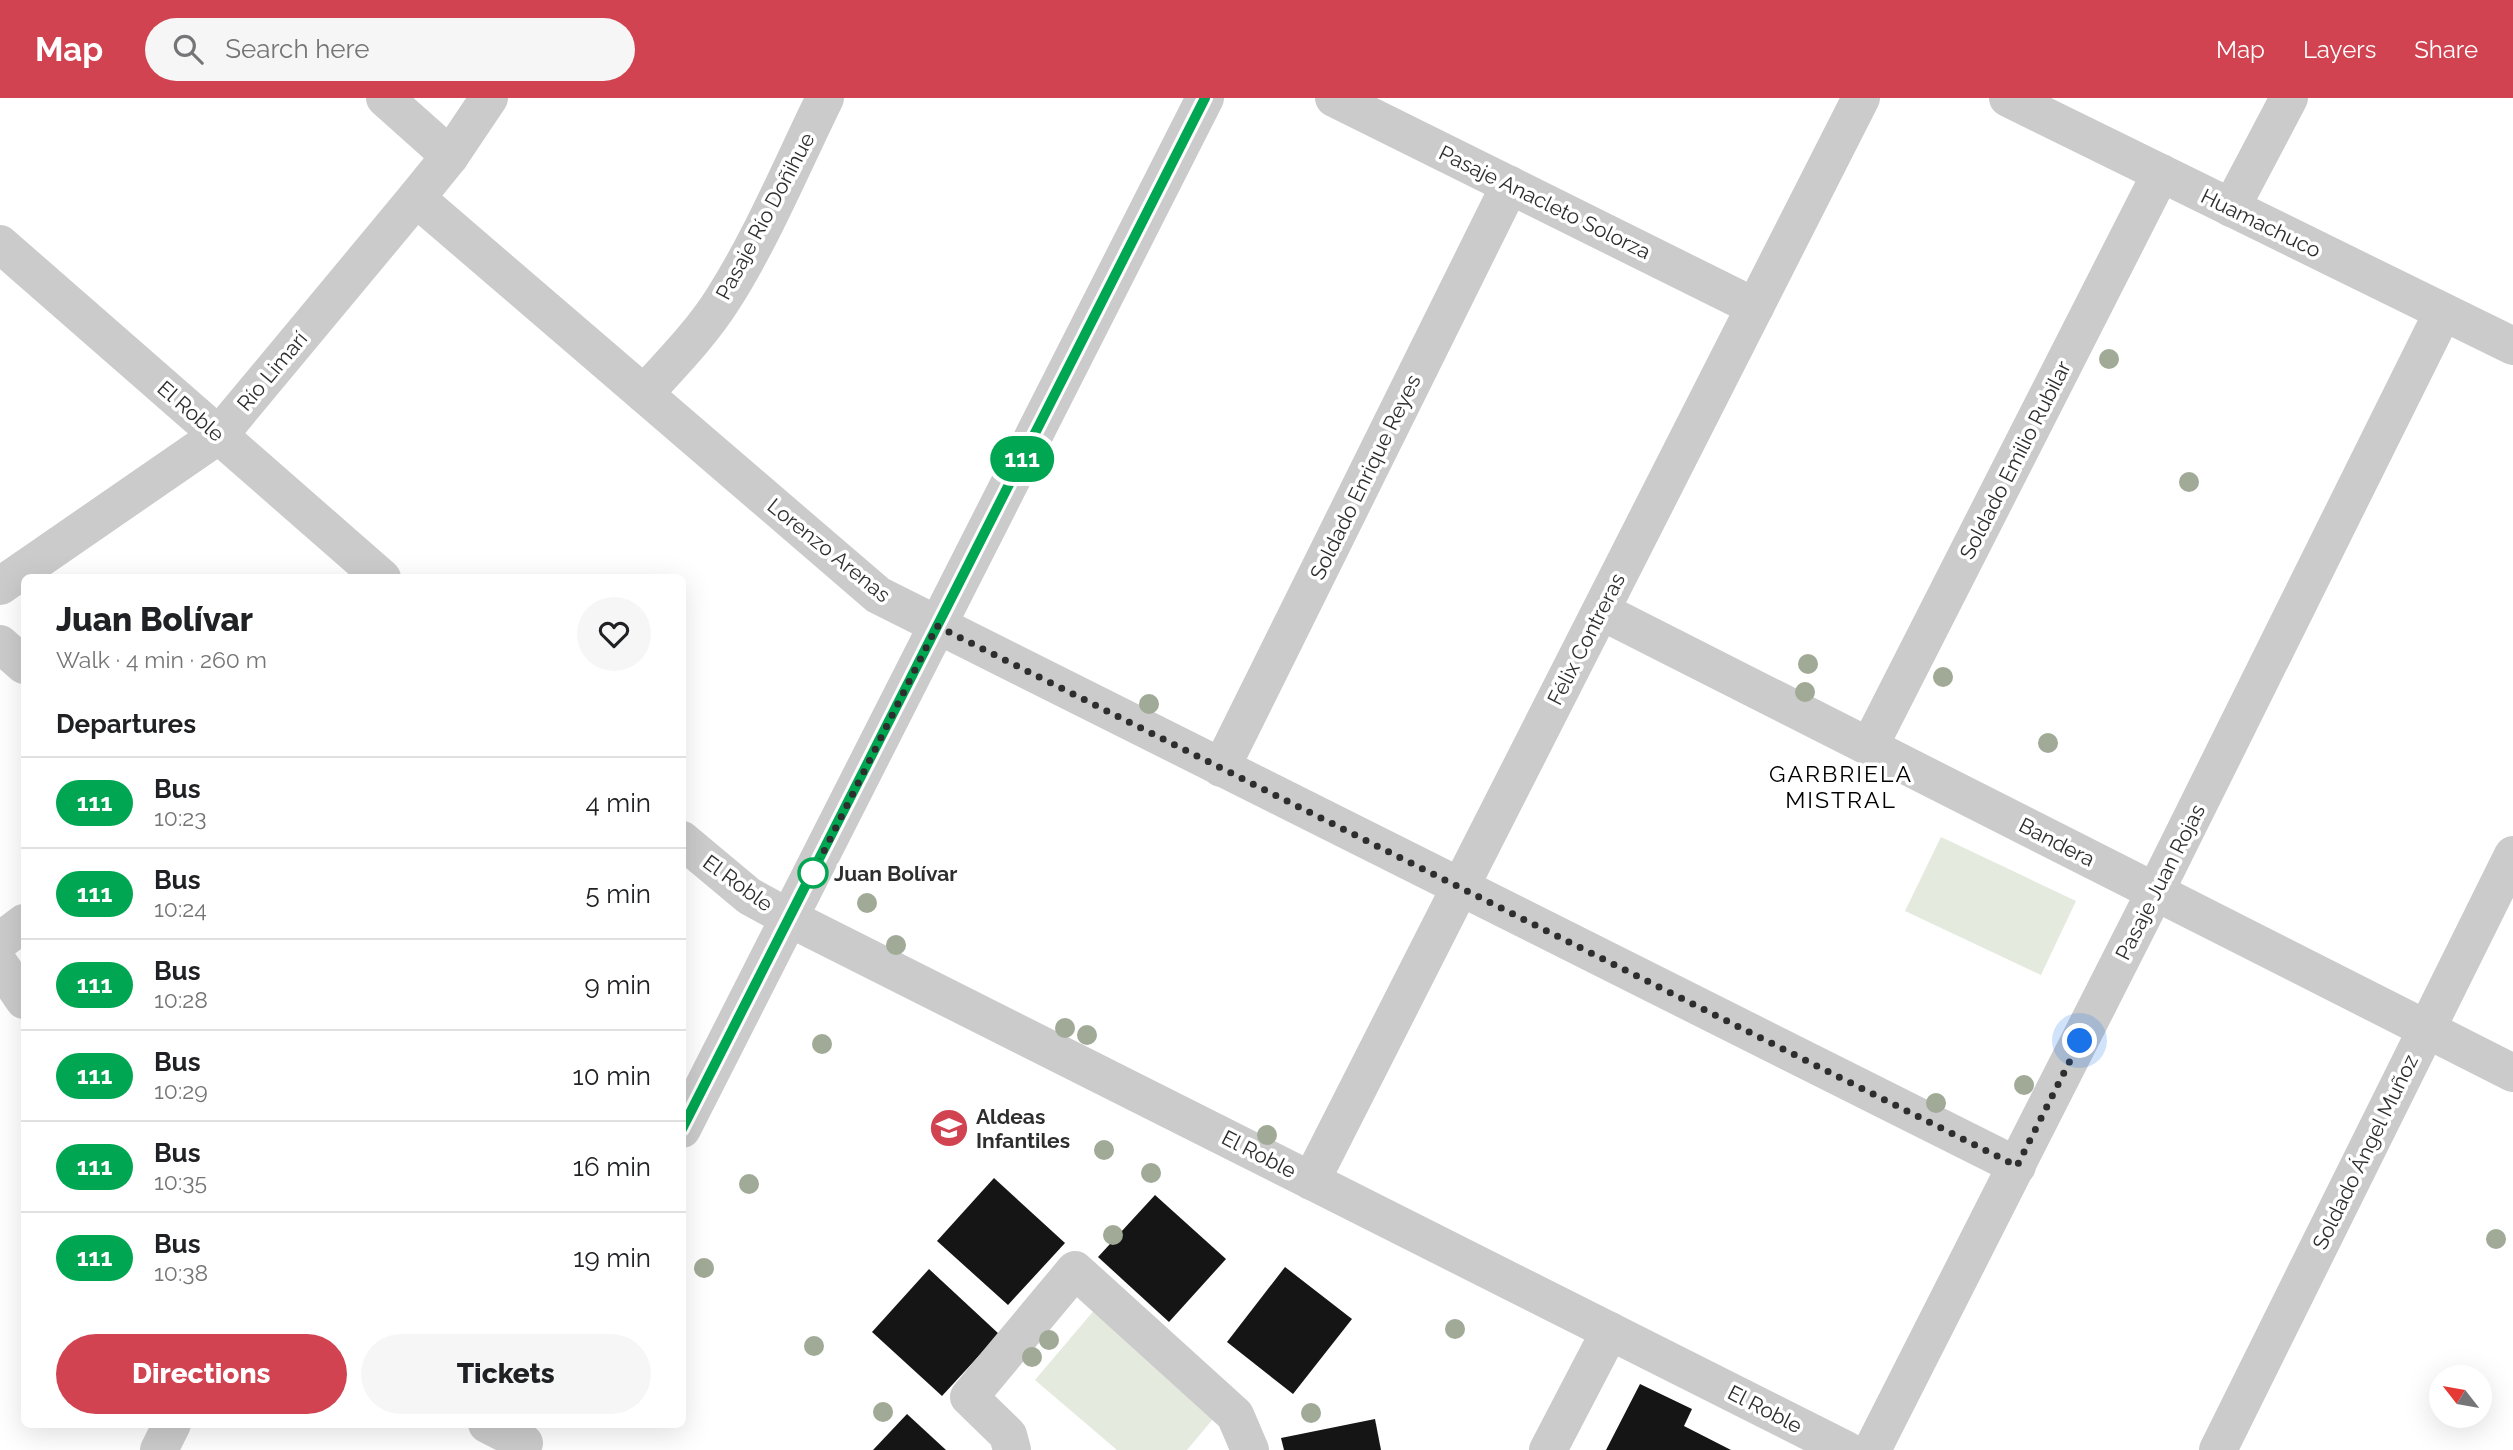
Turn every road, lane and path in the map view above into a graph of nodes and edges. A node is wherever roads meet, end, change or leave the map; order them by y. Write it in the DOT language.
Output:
graph roads {
  1 [pos="385,98"];
  2 [pos="489,98"];
  3 [pos="825,98"];
  4 [pos="1205,98"];
  5 [pos="1334,98"];
  6 [pos="1861,98"];
  7 [pos="2008,98"];
  8 [pos="2289,98"];
  9 [pos="450,156"];
  10 [pos="2161,173"];
  11 [pos="1510,185"];
  12 [pos="416,198"];
  13 [pos="2231,208"];
  14 [pos="0,244"];
  15 [pos="1755,307"];
  16 [pos="2443,312"];
  17 [pos="2513,346"];
  18 [pos="644,394"];
  19 [pos="219,435"];
  20 [pos="377,574"];
  21 [pos="0,586"];
  22 [pos="1601,611"];
  23 [pos="937,626"];
  24 [pos="0,644"];
  25 [pos="21,662"];
  26 [pos="1870,747"];
  27 [pos="1221,768"];
  28 [pos="686,843"];
  29 [pos="2513,855"];
  30 [pos="1460,888"];
  31 [pos="2155,892"];
  32 [pos="789,918"];
  33 [pos="21,925"];
  34 [pos="0,940"];
  35 [pos="0,965"];
  36 [pos="21,996"];
  37 [pos="2426,1029"];
  38 [pos="2513,1073"];
  39 [pos="686,1121"];
  40 [pos="2017,1166"];
  41 [pos="1311,1181"];
  42 [pos="1609,1331"];
  43 [pos="170,1428"];
  44 [pos="497,1428"];
  45 [pos="526,1439"];
  46 [pos="159,1450"];
  47 [pos="1012,1450"];
  48 [pos="1250,1450"];
  49 [pos="1548,1450"];
  50 [pos="1846,1450"];
  51 [pos="1872,1450"];
  52 [pos="2218,1450"];
  1 -- 9 [label="street"];
  2 -- 9 [label="street, Río Limarí"];
  3 -- 18 [label="street, Pasaje Río Doñihue"];
  4 -- 23 [label="street"];
  5 -- 11 [label="street, Pasaje Anacleto Solorza"];
  6 -- 15 [label="street, Félix Contreras"];
  7 -- 10 [label="street, Huamachuco"];
  8 -- 13 [label="street"];
  9 -- 12 [label="street, Río Limarí"];
  10 -- 13 [label="street, Huamachuco"];
  10 -- 26 [label="street, Soldado Emilio Rubilar"];
  11 -- 15 [label="street, Pasaje Anacleto Solorza"];
  11 -- 27 [label="street, Soldado Enrique Reyes"];
  12 -- 18 [label="street, Lorenzo Arenas"];
  12 -- 19 [label="street, Río Limarí"];
  13 -- 16 [label="street, Huamachuco"];
  14 -- 19 [label="street, El Roble"];
  15 -- 22 [label="street, Félix Contreras"];
  16 -- 17 [label="street, Huamachuco"];
  16 -- 31 [label="street, Pasaje Juan Rojas"];
  18 -- 23 [label="street, Lorenzo Arenas"];
  19 -- 20 [label="street, El Roble"];
  19 -- 21 [label="street, Río Limarí"];
  22 -- 26 [label="street, Bandera"];
  22 -- 30 [label="street, Félix Contreras"];
  23 -- 27 [label="street, Lorenzo Arenas"];
  23 -- 32 [label="street"];
  24 -- 25 [label="street"];
  26 -- 31 [label="street, Bandera"];
  27 -- 30 [label="street, Lorenzo Arenas"];
  28 -- 32 [label="street, El Roble"];
  29 -- 37 [label="street, Soldado Ángel Muñoz"];
  30 -- 40 [label="street, Lorenzo Arenas"];
  30 -- 41 [label="street, Félix Contreras"];
  31 -- 37 [label="street, Bandera"];
  31 -- 40 [label="street, Pasaje Juan Rojas"];
  32 -- 39 [label="street"];
  32 -- 41 [label="street, El Roble"];
  33 -- 34 [label="street"];
  35 -- 36 [label="street"];
  37 -- 38 [label="street, Bandera"];
  37 -- 52 [label="street, Soldado Ángel Muñoz"];
  40 -- 51 [label="street, Pasaje Juan Rojas"];
  41 -- 42 [label="street, El Roble"];
  42 -- 49 [label="street"];
  42 -- 50 [label="street, El Roble"];
  43 -- 46 [label="street"];
  44 -- 45 [label="street"];
  47 -- 48 [label="street"];
}
